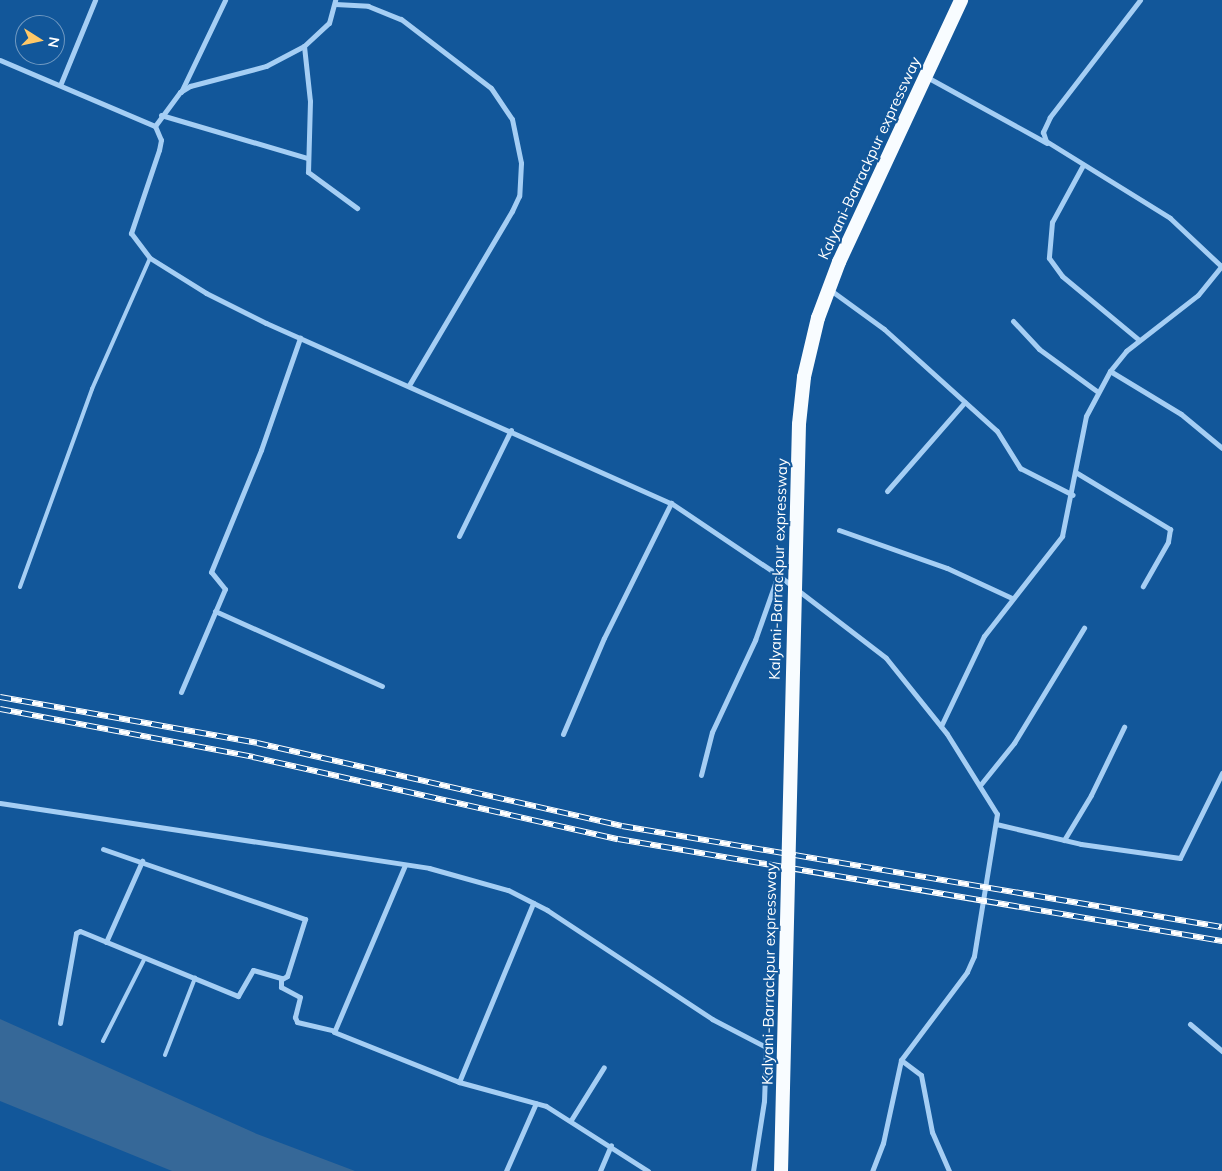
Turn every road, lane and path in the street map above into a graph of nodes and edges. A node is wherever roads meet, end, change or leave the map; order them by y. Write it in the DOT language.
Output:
graph roads {
  1 [pos="94,0"];
  2 [pos="225,0"];
  3 [pos="961,0"];
  4 [pos="1140,0"];
  5 [pos="335,2"];
  6 [pos="304,46"];
  7 [pos="0,60"];
  8 [pos="925,76"];
  9 [pos="61,83"];
  10 [pos="180,92"];
  11 [pos="161,115"];
  12 [pos="155,126"];
  13 [pos="1052,146"];
  14 [pos="307,158"];
  15 [pos="1083,164"];
  16 [pos="356,208"];
  17 [pos="150,258"];
  18 [pos="1222,265"];
  19 [pos="829,289"];
  20 [pos="1013,321"];
  21 [pos="300,338"];
  22 [pos="1139,340"];
  23 [pos="1110,371"];
  24 [pos="409,384"];
  25 [pos="1098,392"];
  26 [pos="965,402"];
  27 [pos="511,430"];
  28 [pos="1222,448"];
  29 [pos="1077,473"];
  30 [pos="887,491"];
  31 [pos="1073,495"];
  32 [pos="671,504"];
  33 [pos="839,530"];
  34 [pos="459,536"];
  35 [pos="778,576"];
  36 [pos="1143,586"];
  37 [pos="20,587"];
  38 [pos="1012,598"];
  39 [pos="215,611"];
  40 [pos="1084,628"];
  41 [pos="382,686"];
  42 [pos="181,692"];
  43 [pos="941,726"];
  44 [pos="1124,727"];
  45 [pos="563,734"];
  46 [pos="1222,773"];
  47 [pos="702,775"];
  48 [pos="981,784"];
  49 [pos="0,803"];
  50 [pos="996,824"];
  51 [pos="1064,840"];
  52 [pos="103,848"];
  53 [pos="142,861"];
  54 [pos="406,864"];
  55 [pos="533,903"];
  56 [pos="106,942"];
  57 [pos="145,958"];
  58 [pos="195,978"];
  59 [pos="282,979"];
  60 [pos="60,1023"];
  61 [pos="1190,1024"];
  62 [pos="333,1030"];
  63 [pos="103,1041"];
  64 [pos="1222,1052"];
  65 [pos="165,1055"];
  66 [pos="901,1060"];
  67 [pos="604,1067"];
  68 [pos="459,1082"];
  69 [pos="536,1103"];
  70 [pos="571,1120"];
  71 [pos="611,1145"];
  72 [pos="506,1171"];
  73 [pos="600,1171"];
  74 [pos="648,1171"];
  75 [pos="753,1171"];
  76 [pos="781,1171"];
  77 [pos="872,1171"];
  78 [pos="949,1171"];
  1 -- 9 [label="street"];
  2 -- 10 [label="street"];
  3 -- 8 [label="highway, Kalyani-Barrackpur expressway"];
  4 -- 13 [label="street"];
  5 -- 6 [label="street"];
  5 -- 24 [label="street"];
  6 -- 10 [label="street"];
  6 -- 14 [label="street"];
  7 -- 9 [label="street"];
  8 -- 13 [label="street"];
  8 -- 19 [label="highway, Kalyani-Barrackpur expressway"];
  9 -- 12 [label="street"];
  10 -- 11 [label="street"];
  11 -- 12 [label="street"];
  11 -- 14 [label="street"];
  12 -- 17 [label="street"];
  13 -- 15 [label="street"];
  14 -- 16 [label="street"];
  15 -- 18 [label="street"];
  15 -- 22 [label="street"];
  17 -- 21 [label="street"];
  17 -- 37 [label="lane"];
  18 -- 22 [label="street"];
  19 -- 26 [label="street"];
  19 -- 76 [label="highway, Kalyani-Barrackpur expressway, bridge"];
  20 -- 25 [label="street"];
  21 -- 24 [label="street"];
  21 -- 39 [label="street"];
  22 -- 23 [label="street"];
  23 -- 25 [label="street"];
  23 -- 28 [label="street"];
  24 -- 27 [label="street"];
  25 -- 29 [label="street"];
  26 -- 30 [label="street"];
  26 -- 31 [label="street"];
  27 -- 32 [label="street"];
  27 -- 34 [label="street"];
  29 -- 31 [label="street"];
  29 -- 36 [label="street"];
  31 -- 38 [label="street"];
  32 -- 35 [label="street"];
  32 -- 45 [label="street"];
  33 -- 38 [label="street"];
  35 -- 43 [label="street"];
  35 -- 47 [label="street"];
  38 -- 43 [label="street"];
  39 -- 41 [label="street"];
  39 -- 42 [label="street"];
  40 -- 48 [label="street"];
  43 -- 48 [label="street"];
  44 -- 51 [label="street"];
  46 -- 51 [label="street"];
  48 -- 50 [label="street"];
  49 -- 54 [label="street"];
  50 -- 51 [label="street"];
  50 -- 66 [label="street"];
  52 -- 53 [label="street"];
  53 -- 56 [label="street"];
  53 -- 59 [label="street"];
  54 -- 55 [label="street"];
  54 -- 62 [label="street"];
  55 -- 68 [label="street"];
  55 -- 75 [label="street"];
  56 -- 57 [label="street"];
  56 -- 60 [label="street"];
  57 -- 58 [label="street"];
  57 -- 63 [label="lane"];
  58 -- 59 [label="street"];
  58 -- 65 [label="lane"];
  59 -- 62 [label="street"];
  61 -- 64 [label="street"];
  62 -- 68 [label="street"];
  66 -- 77 [label="street"];
  66 -- 78 [label="street"];
  67 -- 70 [label="street"];
  68 -- 69 [label="street"];
  69 -- 70 [label="street"];
  69 -- 72 [label="street"];
  70 -- 71 [label="street"];
  71 -- 73 [label="street"];
  71 -- 74 [label="street"];
}
